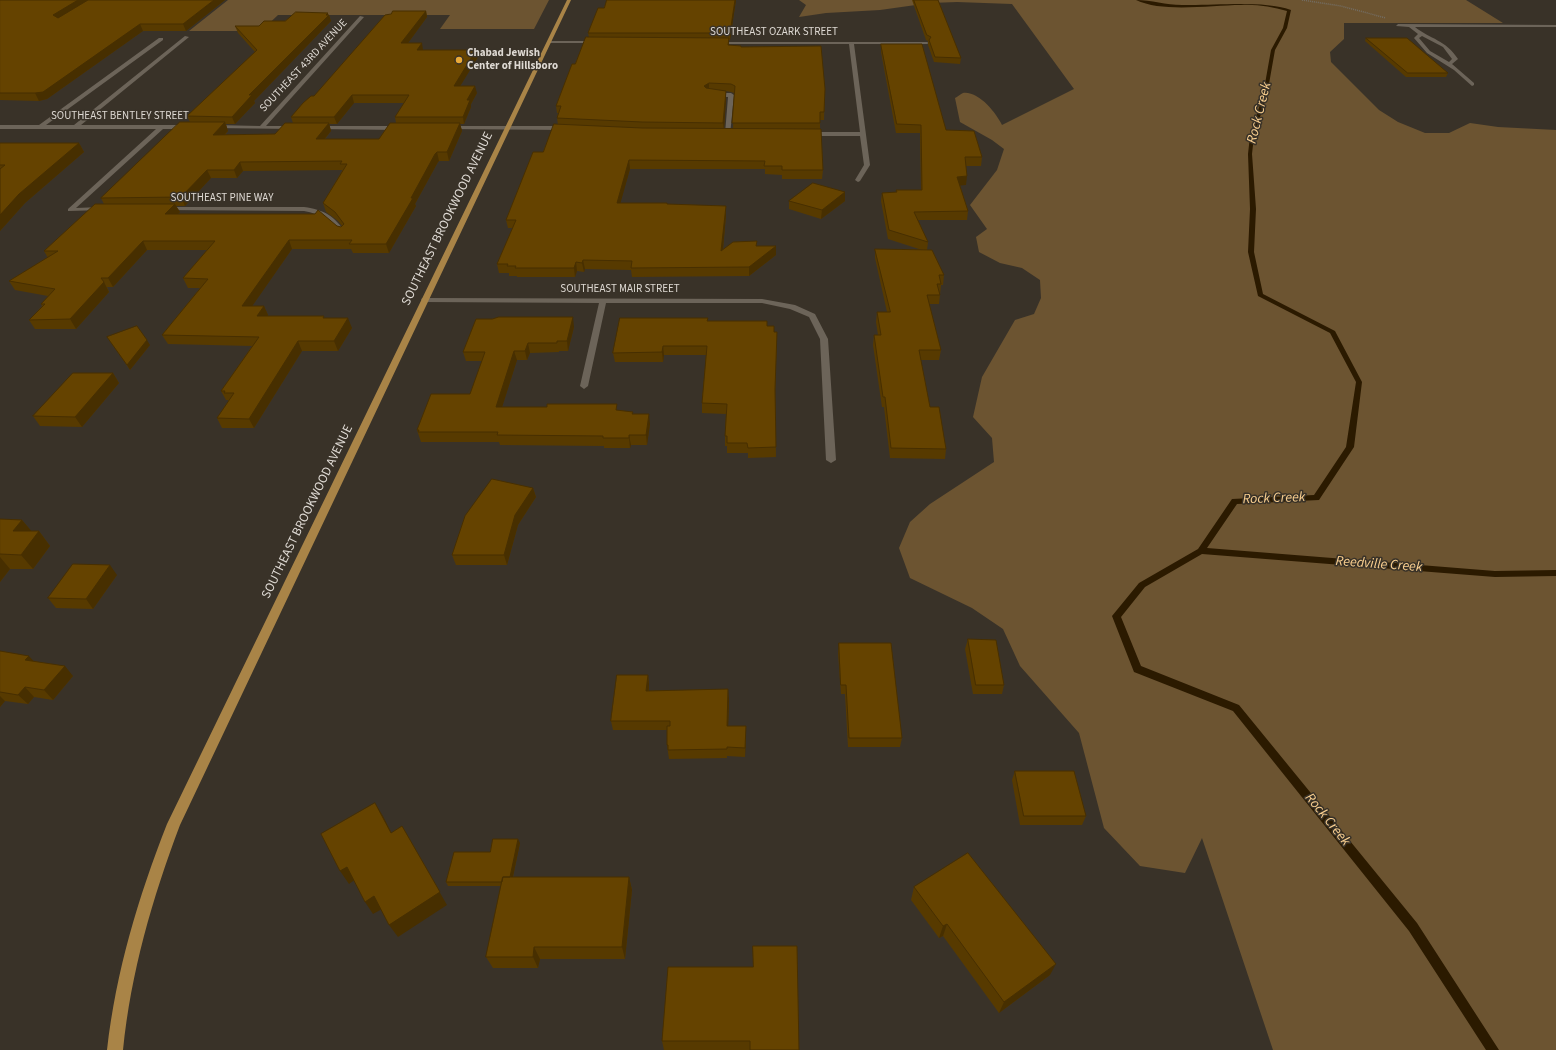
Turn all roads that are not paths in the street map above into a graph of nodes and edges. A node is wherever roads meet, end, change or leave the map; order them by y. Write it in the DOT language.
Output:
graph roads {
  1 [pos="569,0"];
  2 [pos="362,17"];
  3 [pos="1398,25"];
  4 [pos="1410,25"];
  5 [pos="1556,26"];
  6 [pos="1421,34"];
  7 [pos="187,37"];
  8 [pos="161,39"];
  9 [pos="549,42"];
  10 [pos="603,42"];
  11 [pos="713,42"];
  12 [pos="851,43"];
  13 [pos="927,43"];
  14 [pos="1448,65"];
  15 [pos="1472,84"];
  16 [pos="709,94"];
  17 [pos="0,127"];
  18 [pos="40,127"];
  19 [pos="75,127"];
  20 [pos="161,127"];
  21 [pos="192,127"];
  22 [pos="207,127"];
  23 [pos="261,128"];
  24 [pos="300,128"];
  25 [pos="308,128"];
  26 [pos="403,128"];
  27 [pos="443,128"];
  28 [pos="508,128"];
  29 [pos="574,129"];
  30 [pos="721,134"];
  31 [pos="728,134"];
  32 [pos="736,134"];
  33 [pos="800,134"];
  34 [pos="864,134"];
  35 [pos="858,180"];
  36 [pos="156,209"];
  37 [pos="109,210"];
  38 [pos="343,234"];
  39 [pos="425,300"];
  40 [pos="603,300"];
  41 [pos="584,386"];
  42 [pos="831,460"];
  43 [pos="115,1050"];
  1 -- 9 [label="main road, SOUTHEAST BROOKWOOD AVENUE"];
  2 -- 23 [label="street, SOUTHEAST 43RD AVENUE"];
  3 -- 4 [label="street"];
  4 -- 5 [label="street"];
  4 -- 6 [label="street"];
  6 -- 14 [label="street"];
  6 -- 14 [label="street"];
  7 -- 19 [label="street"];
  8 -- 18 [label="street"];
  9 -- 10 [label="street"];
  9 -- 28 [label="main road, SOUTHEAST BROOKWOOD AVENUE"];
  11 -- 12 [label="street, SOUTHEAST OZARK STREET"];
  12 -- 13 [label="street, SOUTHEAST OZARK STREET"];
  12 -- 34 [label="street"];
  14 -- 15 [label="street"];
  16 -- 31 [label="street"];
  17 -- 18 [label="street, SOUTHEAST BENTLEY STREET"];
  18 -- 19 [label="street, SOUTHEAST BENTLEY STREET"];
  19 -- 20 [label="street, SOUTHEAST BENTLEY STREET"];
  20 -- 21 [label="street, SOUTHEAST BENTLEY STREET"];
  20 -- 37 [label="street"];
  22 -- 23 [label="street, SOUTHEAST BENTLEY STREET"];
  23 -- 24 [label="street, SOUTHEAST BENTLEY STREET"];
  25 -- 26 [label="street"];
  27 -- 28 [label="street"];
  28 -- 29 [label="street"];
  28 -- 39 [label="main road, SOUTHEAST BROOKWOOD AVENUE"];
  30 -- 31 [label="street"];
  31 -- 32 [label="street"];
  33 -- 34 [label="street"];
  34 -- 35 [label="street"];
  36 -- 38 [label="street, SOUTHEAST PINE WAY"];
  39 -- 40 [label="street, SOUTHEAST MAIR STREET"];
  39 -- 43 [label="main road, SOUTHEAST BROOKWOOD AVENUE"];
  40 -- 41 [label="street"];
  40 -- 42 [label="street, SOUTHEAST MAIR STREET"];
}
